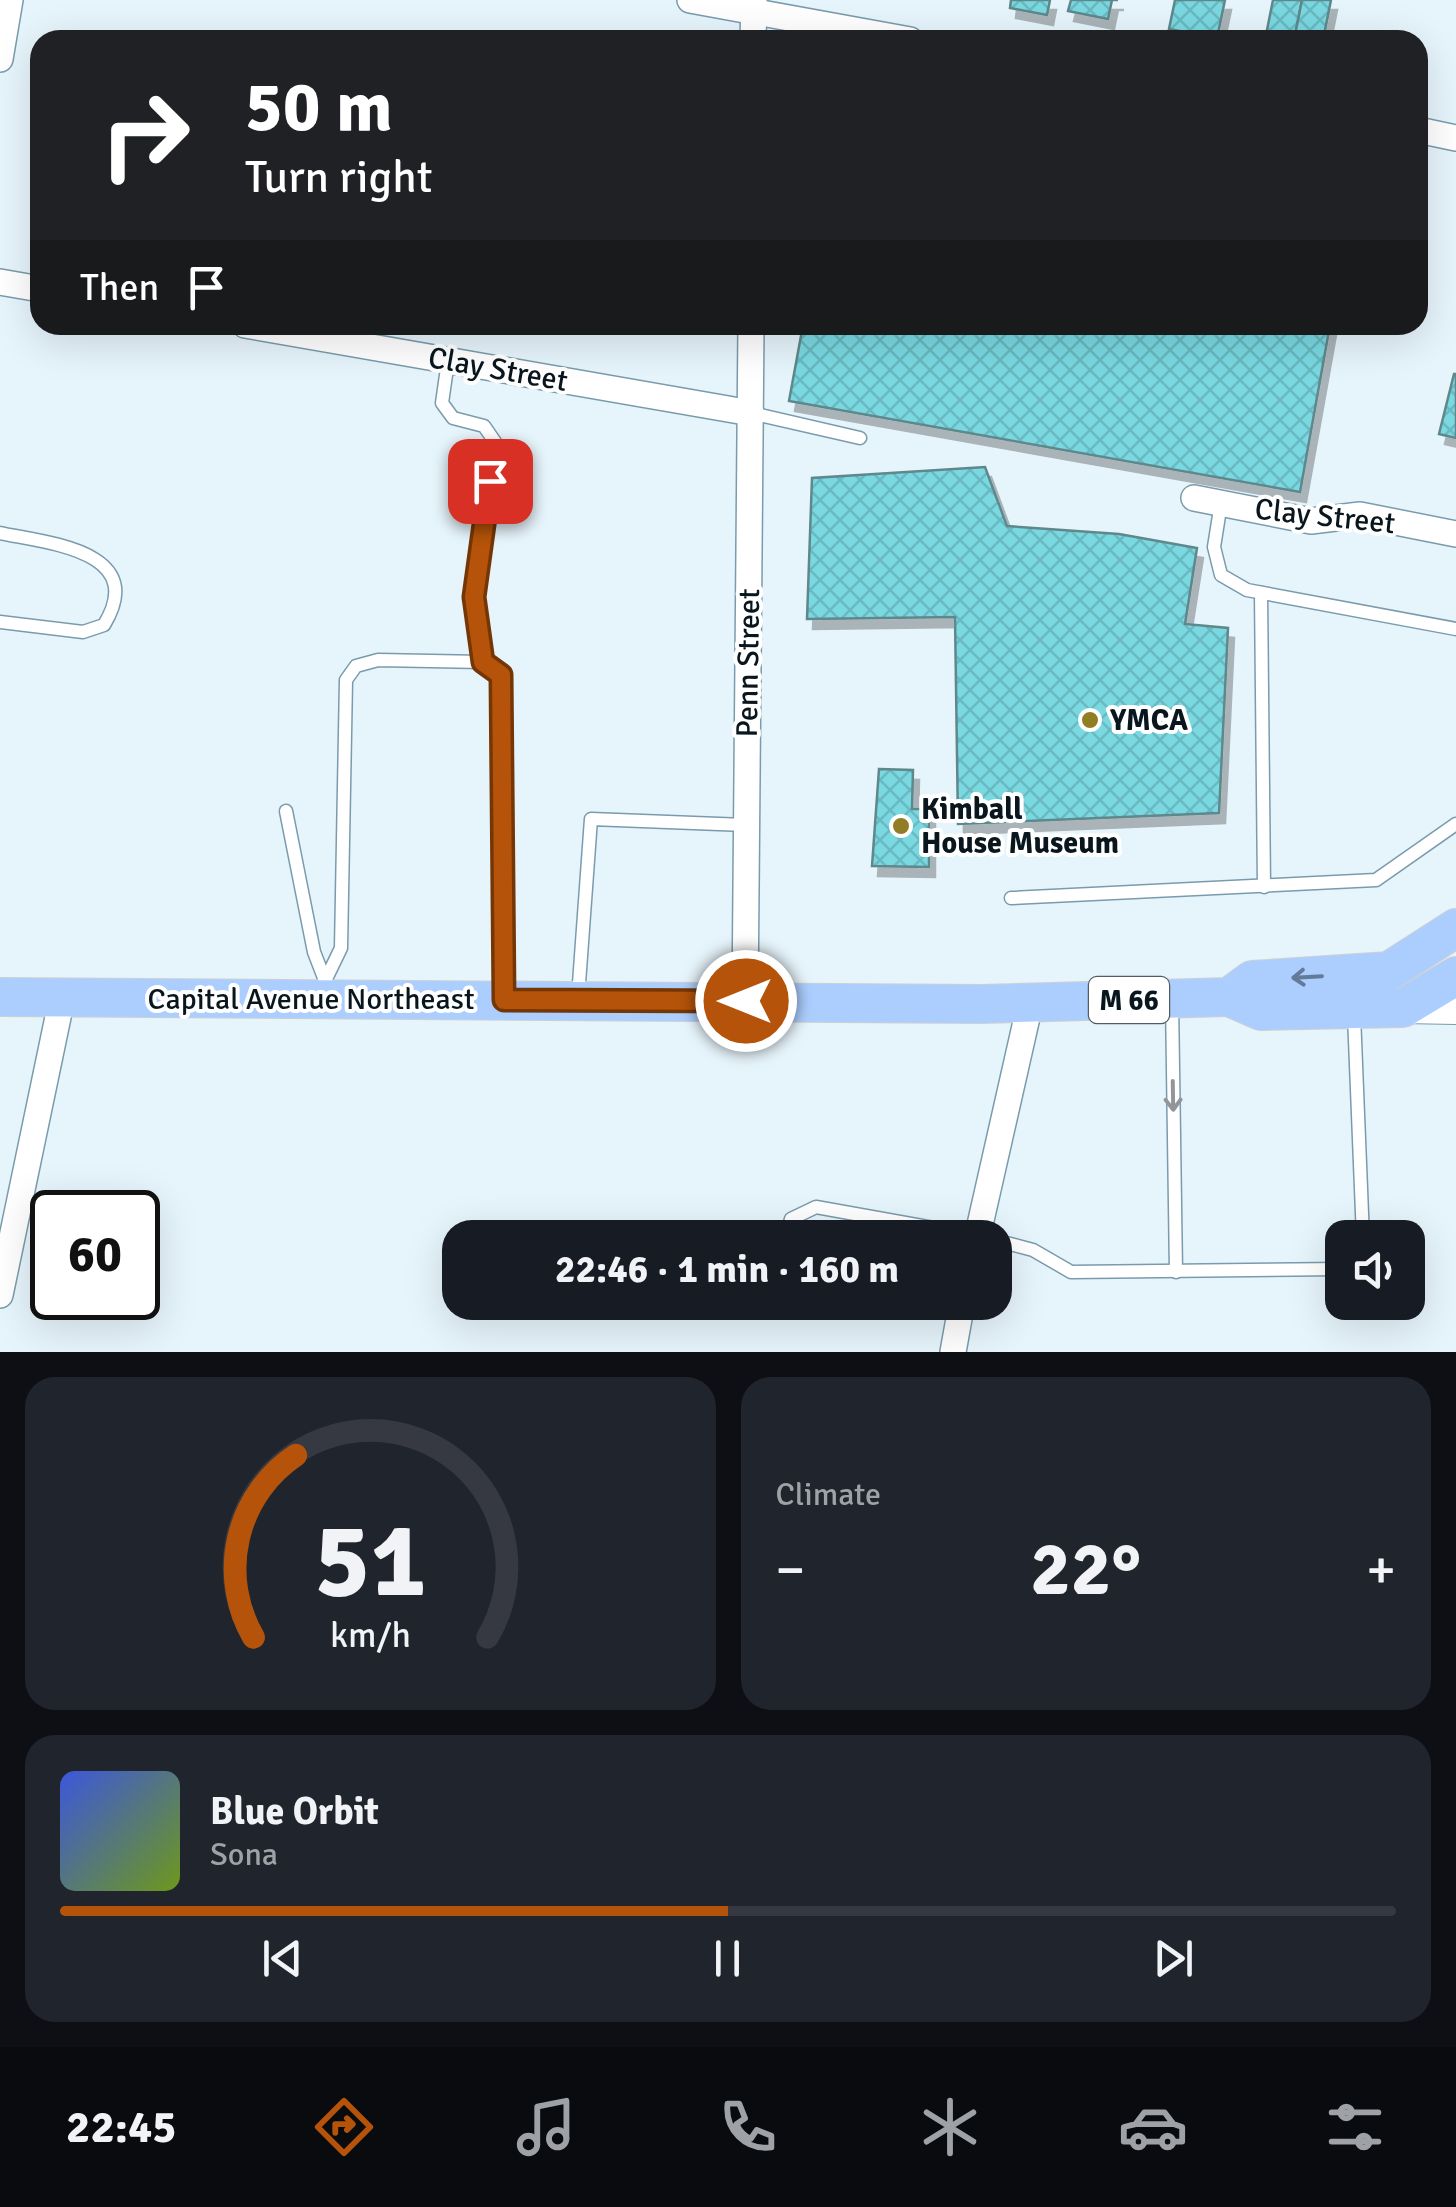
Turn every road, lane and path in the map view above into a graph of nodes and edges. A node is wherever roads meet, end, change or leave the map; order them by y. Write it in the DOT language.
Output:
graph roads {
  1 [pos="10,0"];
  2 [pos="690,0"];
  3 [pos="754,6"];
  4 [pos="864,30"];
  5 [pos="0,59"];
  6 [pos="1428,132"];
  7 [pos="1456,138"];
  8 [pos="0,282"];
  9 [pos="30,287"];
  10 [pos="301,335"];
  11 [pos="751,335"];
  12 [pos="448,361"];
  13 [pos="752,412"];
  14 [pos="860,438"];
  15 [pos="1194,498"];
  16 [pos="1221,503"];
  17 [pos="0,533"];
  18 [pos="1456,534"];
  19 [pos="1261,593"];
  20 [pos="0,622"];
  21 [pos="1456,628"];
  22 [pos="483,662"];
  23 [pos="286,811"];
  24 [pos="1456,824"];
  25 [pos="745,825"];
  26 [pos="1264,887"];
  27 [pos="1011,898"];
  28 [pos="1456,928"];
  29 [pos="1390,971"];
  30 [pos="1456,973"];
  31 [pos="327,989"];
  32 [pos="1229,997"];
  33 [pos="0,998"];
  34 [pos="62,998"];
  35 [pos="1172,999"];
  36 [pos="504,1000"];
  37 [pos="578,1000"];
  38 [pos="746,1001"];
  39 [pos="1030,1004"];
  40 [pos="1403,1008"];
  41 [pos="1353,1009"];
  42 [pos="1456,1009"];
  43 [pos="792,1220"];
  44 [pos="886,1220"];
  45 [pos="988,1220"];
  46 [pos="1362,1220"];
  47 [pos="1012,1245"];
  48 [pos="1325,1269"];
  49 [pos="1176,1272"];
  50 [pos="0,1295"];
  51 [pos="959,1320"];
  52 [pos="953,1352"];
  1 -- 5 [label="street"];
  2 -- 3 [label="street"];
  3 -- 4 [label="street"];
  6 -- 7 [label="street"];
  8 -- 9 [label="street"];
  10 -- 12 [label="street, Clay Street"];
  11 -- 13 [label="street, Penn Street"];
  12 -- 13 [label="street, Clay Street"];
  12 -- 22 [label="lane"];
  13 -- 14 [label="lane"];
  13 -- 25 [label="street, Penn Street"];
  15 -- 16 [label="street, Clay Street"];
  16 -- 18 [label="street, Clay Street"];
  16 -- 19 [label="lane"];
  17 -- 20 [label="lane"];
  19 -- 21 [label="lane"];
  19 -- 26 [label="lane"];
  22 -- 31 [label="lane"];
  22 -- 36 [label="lane"];
  23 -- 31 [label="lane"];
  24 -- 26 [label="lane"];
  25 -- 37 [label="lane"];
  25 -- 38 [label="street, Penn Street"];
  26 -- 27 [label="lane"];
  28 -- 29 [label="main road, M 66"];
  29 -- 30 [label="street, Capital Avenue Northeast"];
  29 -- 32 [label="main road, Capital Avenue Northeast / M 66, one-way"];
  30 -- 40 [label="main road, M 66"];
  31 -- 34 [label="main road, Capital Avenue Northeast / M 66"];
  31 -- 36 [label="main road, Capital Avenue Northeast / M 66"];
  32 -- 35 [label="main road, Capital Avenue Northeast / M 66"];
  32 -- 41 [label="main road, M 66"];
  33 -- 34 [label="main road, Capital Avenue Northeast / M 66"];
  34 -- 50 [label="street"];
  35 -- 39 [label="main road, Capital Avenue Northeast / M 66"];
  35 -- 49 [label="lane, one-way"];
  36 -- 37 [label="main road, Capital Avenue Northeast / M 66"];
  37 -- 38 [label="main road, Capital Avenue Northeast / M 66"];
  38 -- 39 [label="main road, Capital Avenue Northeast / M 66"];
  39 -- 45 [label="street"];
  40 -- 41 [label="main road, M 66"];
  40 -- 42 [label="street"];
  41 -- 46 [label="lane"];
  43 -- 44 [label="lane"];
  47 -- 49 [label="lane"];
  48 -- 49 [label="lane"];
  51 -- 52 [label="street"];
}
